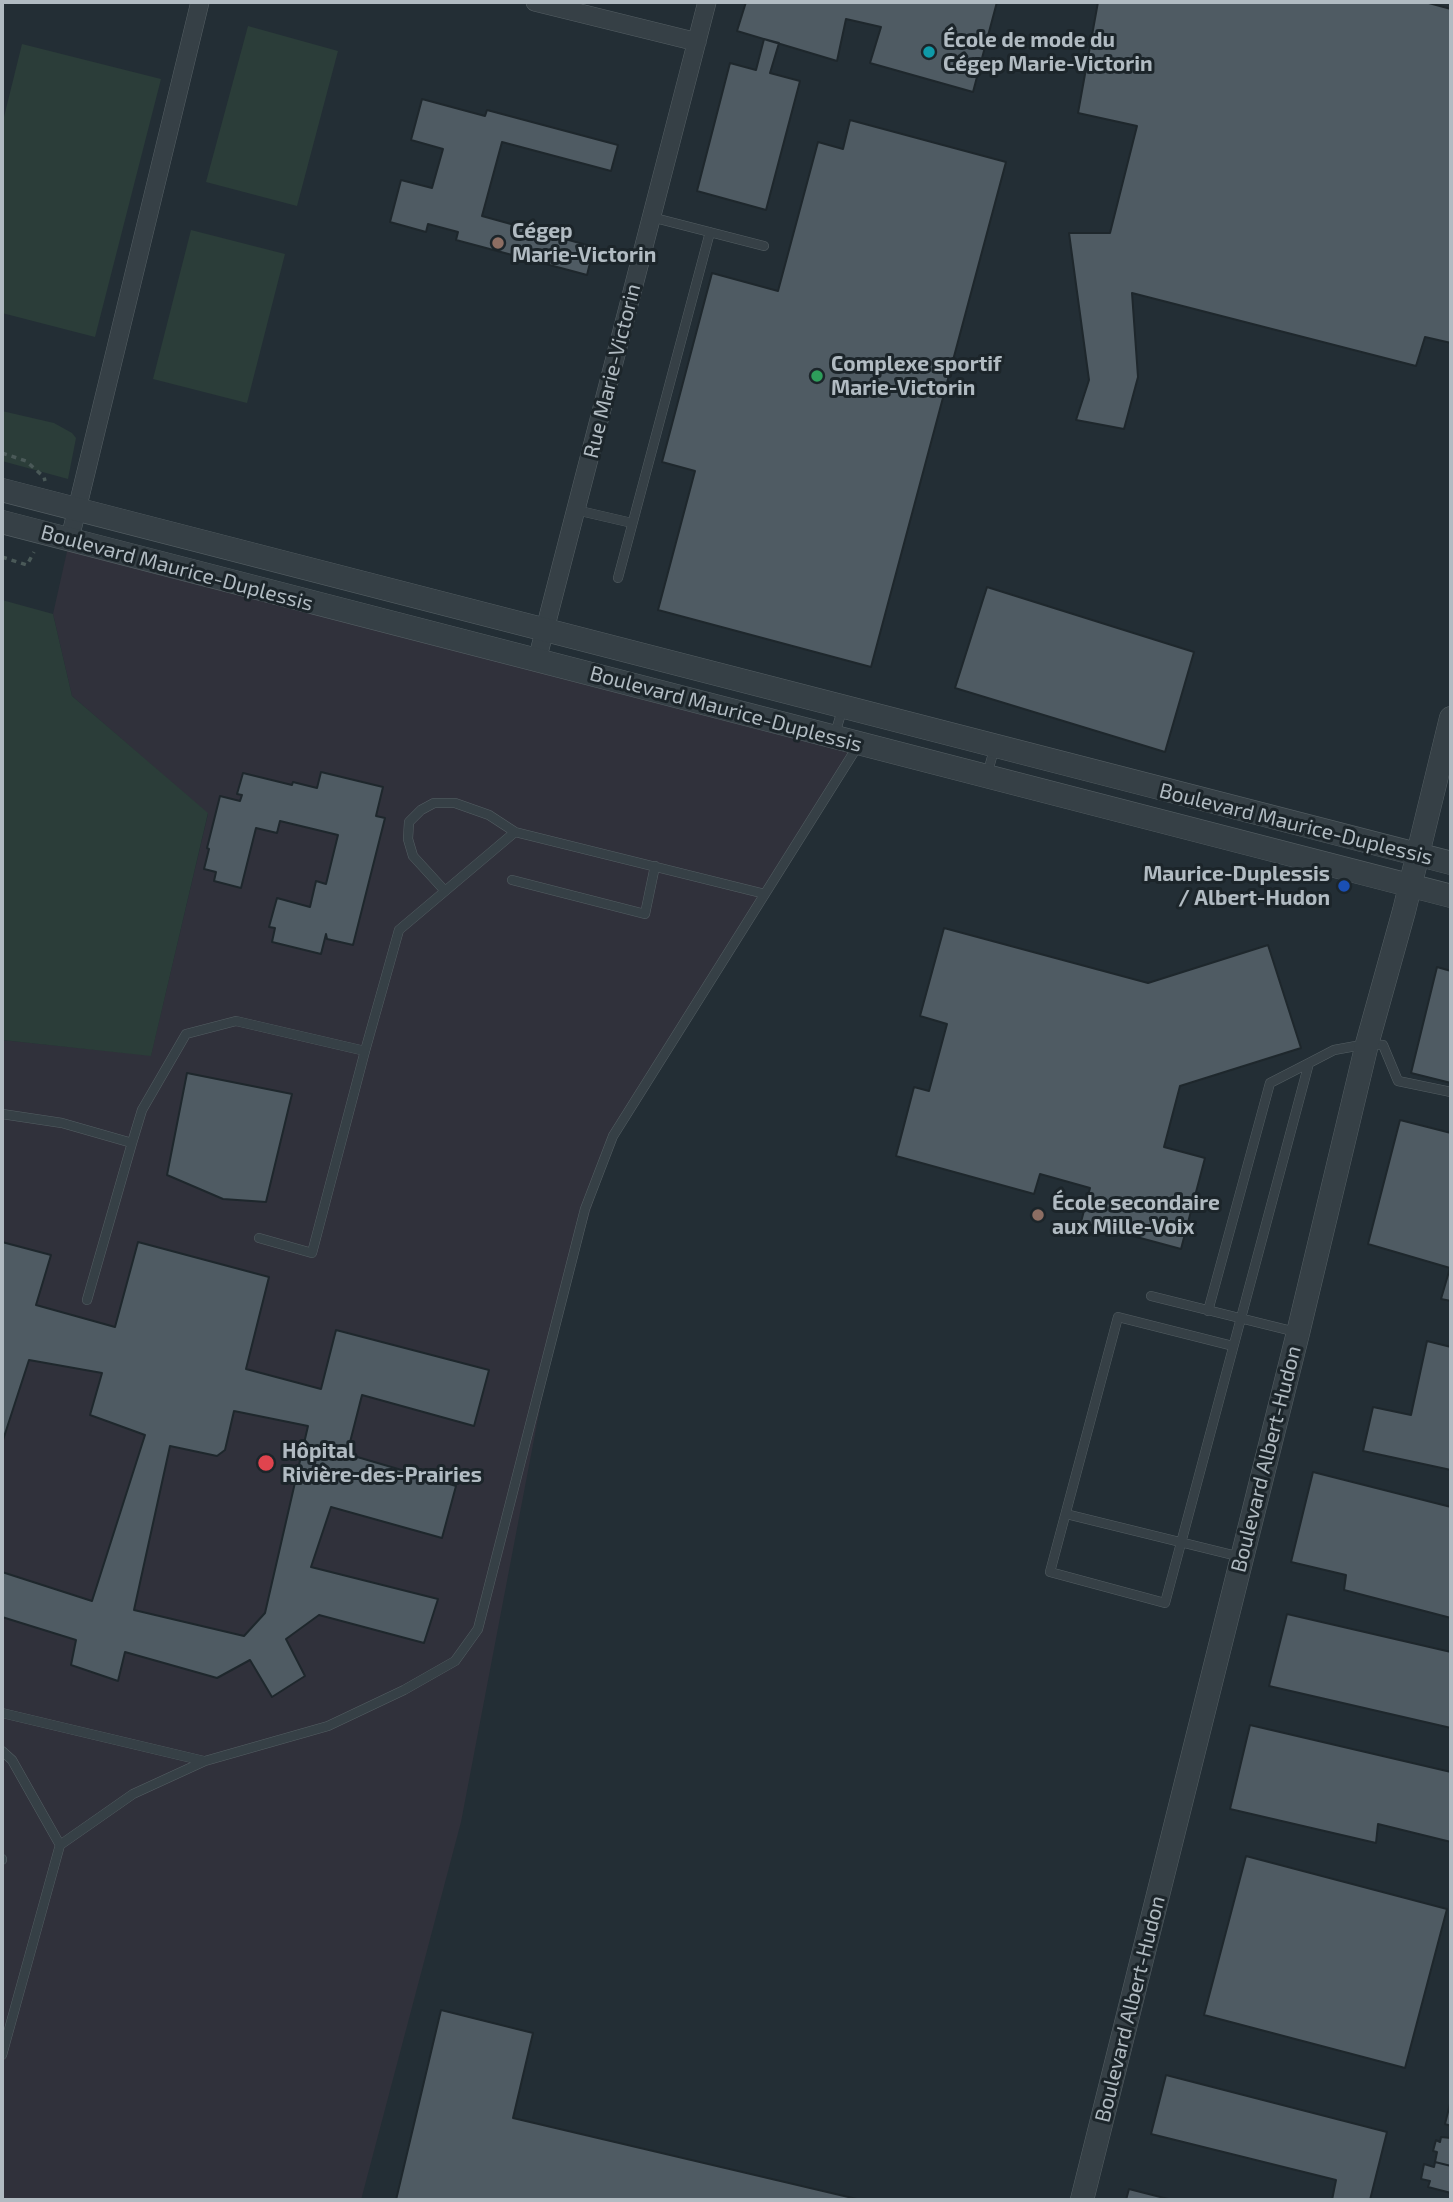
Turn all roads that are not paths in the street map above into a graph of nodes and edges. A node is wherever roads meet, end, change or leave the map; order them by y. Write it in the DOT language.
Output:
graph roads {
  1 [pos="200,2"];
  2 [pos="535,2"];
  3 [pos="707,2"];
  4 [pos="697,42"];
  5 [pos="651,217"];
  6 [pos="710,232"];
  7 [pos="764,246"];
  8 [pos="2,490"];
  9 [pos="78,509"];
  10 [pos="576,510"];
  11 [pos="2,522"];
  12 [pos="632,523"];
  13 [pos="70,538"];
  14 [pos="618,578"];
  15 [pos="545,629"];
  16 [pos="537,660"];
  17 [pos="843,707"];
  18 [pos="1451,718"];
  19 [pos="833,738"];
  20 [pos="921,743"];
  21 [pos="859,744"];
  22 [pos="995,746"];
  23 [pos="987,775"];
  24 [pos="515,832"];
  25 [pos="1418,856"];
  26 [pos="1451,863"];
  27 [pos="655,866"];
  28 [pos="512,880"];
  29 [pos="1410,886"];
  30 [pos="445,891"];
  31 [pos="765,894"];
  32 [pos="1451,897"];
  33 [pos="1367,1044"];
  34 [pos="365,1051"];
  35 [pos="1309,1063"];
  36 [pos="1451,1092"];
  37 [pos="2,1114"];
  38 [pos="132,1143"];
  39 [pos="259,1238"];
  40 [pos="1151,1296"];
  41 [pos="87,1300"];
  42 [pos="1208,1311"];
  43 [pos="1240,1318"];
  44 [pos="1298,1333"];
  45 [pos="1234,1346"];
  46 [pos="1066,1514"];
  47 [pos="1181,1543"];
  48 [pos="1241,1557"];
  49 [pos="2,1713"];
  50 [pos="2,1751"];
  51 [pos="205,1761"];
  52 [pos="60,1845"];
  53 [pos="2,2055"];
  54 [pos="1082,2200"];
  1 -- 9 [label="street"];
  2 -- 4 [label="street"];
  3 -- 4 [label="street, Rue Marie-Victorin"];
  4 -- 5 [label="street, Rue Marie-Victorin"];
  5 -- 6 [label="lane"];
  5 -- 10 [label="street, Rue Marie-Victorin"];
  6 -- 7 [label="lane"];
  6 -- 12 [label="lane"];
  8 -- 9 [label="street, Boulevard Maurice-Duplessis"];
  9 -- 13 [label="street"];
  9 -- 15 [label="street, Boulevard Maurice-Duplessis"];
  10 -- 12 [label="lane"];
  10 -- 15 [label="street, Rue Marie-Victorin"];
  11 -- 13 [label="street, Boulevard Maurice-Duplessis"];
  12 -- 14 [label="lane"];
  13 -- 16 [label="street, Boulevard Maurice-Duplessis"];
  15 -- 16 [label="street, Rue Marie-Victorin"];
  15 -- 17 [label="street, Boulevard Maurice-Duplessis"];
  16 -- 19 [label="street, Boulevard Maurice-Duplessis"];
  17 -- 19 [label="lane"];
  17 -- 20 [label="street, Boulevard Maurice-Duplessis"];
  18 -- 25 [label="street, Boulevard Albert-Hudon"];
  19 -- 21 [label="street, Boulevard Maurice-Duplessis"];
  20 -- 21 [label="street, Boulevard Maurice-Duplessis"];
  20 -- 22 [label="street, Boulevard Maurice-Duplessis"];
  20 -- 23 [label="street, Boulevard Maurice-Duplessis"];
  21 -- 31 [label="lane"];
  22 -- 23 [label="lane"];
  22 -- 25 [label="street, Boulevard Maurice-Duplessis"];
  23 -- 29 [label="street, Boulevard Maurice-Duplessis"];
  24 -- 27 [label="lane"];
  24 -- 30 [label="lane"];
  24 -- 30 [label="lane"];
  25 -- 26 [label="street, Boulevard Maurice-Duplessis"];
  25 -- 29 [label="street, Boulevard Albert-Hudon"];
  27 -- 28 [label="lane"];
  27 -- 31 [label="lane"];
  29 -- 32 [label="street, Boulevard Maurice-Duplessis"];
  29 -- 33 [label="street, Boulevard Albert-Hudon"];
  30 -- 34 [label="lane"];
  31 -- 51 [label="lane"];
  33 -- 35 [label="lane"];
  33 -- 36 [label="lane"];
  33 -- 44 [label="street, Boulevard Albert-Hudon"];
  34 -- 38 [label="lane"];
  34 -- 39 [label="lane"];
  35 -- 42 [label="lane"];
  35 -- 43 [label="lane"];
  37 -- 38 [label="lane"];
  38 -- 41 [label="lane"];
  40 -- 42 [label="lane"];
  42 -- 43 [label="lane"];
  43 -- 44 [label="lane"];
  43 -- 45 [label="lane"];
  44 -- 48 [label="street, Boulevard Albert-Hudon"];
  45 -- 46 [label="lane"];
  45 -- 47 [label="lane"];
  46 -- 47 [label="lane"];
  46 -- 47 [label="lane"];
  47 -- 48 [label="lane"];
  48 -- 54 [label="street, Boulevard Albert-Hudon"];
  49 -- 51 [label="lane"];
  50 -- 52 [label="lane"];
  51 -- 52 [label="lane"];
  52 -- 53 [label="lane"];
}
